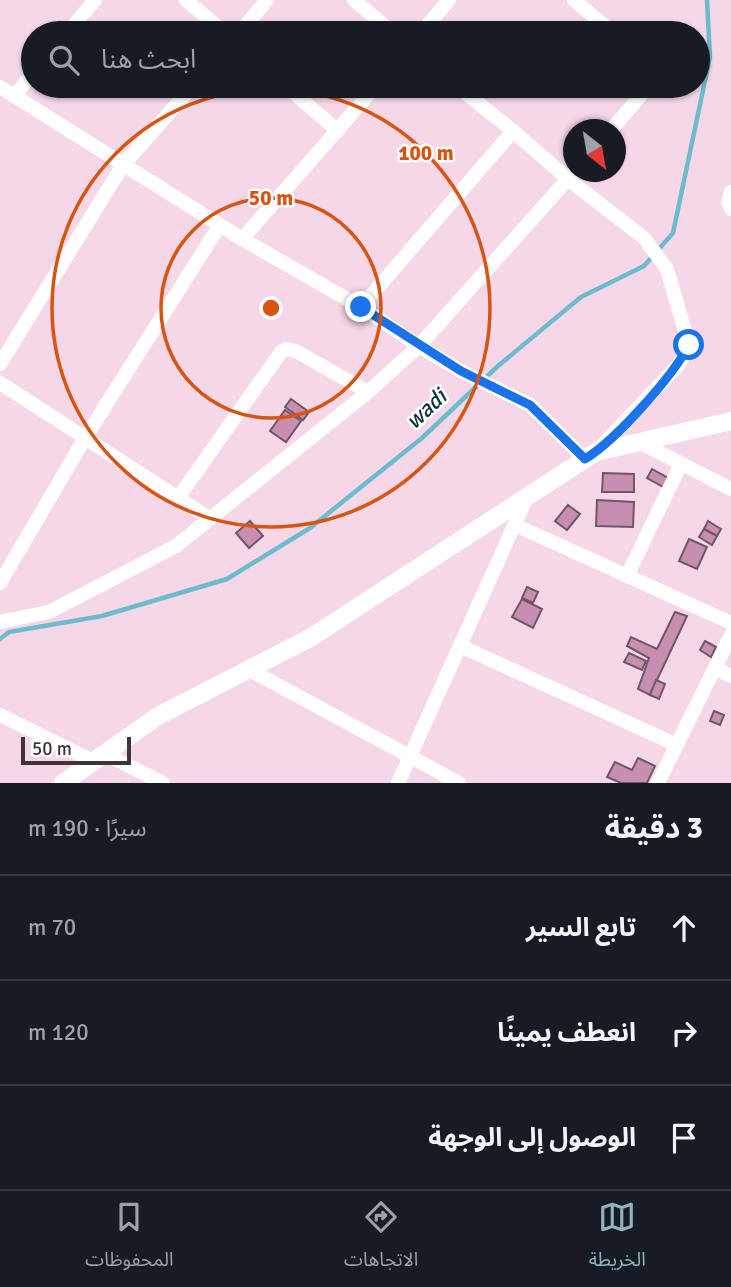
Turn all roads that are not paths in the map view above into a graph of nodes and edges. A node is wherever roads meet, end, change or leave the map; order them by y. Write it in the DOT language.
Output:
graph roads {
  1 [pos="95,0"];
  2 [pos="186,0"];
  3 [pos="267,0"];
  4 [pos="354,0"];
  5 [pos="449,0"];
  6 [pos="574,0"];
  7 [pos="77,21"];
  8 [pos="211,21"];
  9 [pos="249,21"];
  10 [pos="379,21"];
  11 [pos="431,21"];
  12 [pos="599,21"];
  13 [pos="0,87"];
  14 [pos="21,88"];
  15 [pos="14,96"];
  16 [pos="182,98"];
  17 [pos="300,98"];
  18 [pos="366,98"];
  19 [pos="472,98"];
  20 [pos="639,98"];
  21 [pos="620,119"];
  22 [pos="338,131"];
  23 [pos="513,131"];
  24 [pos="123,165"];
  25 [pos="563,169"];
  26 [pos="565,182"];
  27 [pos="579,182"];
  28 [pos="731,192"];
  29 [pos="731,209"];
  30 [pos="220,225"];
  31 [pos="242,239"];
  32 [pos="361,307"];
  33 [pos="419,346"];
  34 [pos="0,364"];
  35 [pos="0,383"];
  36 [pos="368,393"];
  37 [pos="731,421"];
  38 [pos="85,438"];
  39 [pos="639,443"];
  40 [pos="591,456"];
  41 [pos="681,464"];
  42 [pos="731,489"];
  43 [pos="527,497"];
  44 [pos="178,498"];
  45 [pos="209,518"];
  46 [pos="515,525"];
  47 [pos="627,576"];
  48 [pos="0,583"];
  49 [pos="0,622"];
  50 [pos="731,623"];
  51 [pos="731,635"];
  52 [pos="460,646"];
  53 [pos="715,668"];
  54 [pos="248,669"];
  55 [pos="731,677"];
  56 [pos="0,715"];
  57 [pos="677,745"];
  58 [pos="99,757"];
  59 [pos="410,758"];
  60 [pos="63,783"];
  61 [pos="163,783"];
  62 [pos="398,783"];
  63 [pos="459,783"];
  64 [pos="658,783"];
  1 -- 7 [label="street"];
  2 -- 8 [label="street"];
  3 -- 9 [label="street"];
  4 -- 10 [label="street"];
  5 -- 11 [label="street"];
  6 -- 12 [label="street"];
  13 -- 15 [label="street"];
  14 -- 15 [label="street"];
  15 -- 24 [label="street"];
  16 -- 24 [label="street"];
  17 -- 22 [label="street"];
  18 -- 22 [label="street"];
  19 -- 23 [label="street"];
  20 -- 21 [label="street"];
  22 -- 31 [label="street"];
  23 -- 25 [label="street"];
  23 -- 32 [label="street"];
  24 -- 30 [label="street"];
  24 -- 34 [label="street"];
  26 -- 33 [label="street"];
  27 -- 40 [label="street"];
  28 -- 29 [label="street"];
  30 -- 31 [label="street"];
  30 -- 38 [label="street"];
  31 -- 32 [label="street"];
  32 -- 33 [label="street"];
  33 -- 36 [label="street"];
  33 -- 40 [label="street"];
  35 -- 38 [label="street"];
  36 -- 44 [label="street"];
  36 -- 45 [label="street"];
  37 -- 39 [label="street"];
  38 -- 44 [label="street"];
  38 -- 48 [label="street"];
  39 -- 40 [label="street"];
  39 -- 41 [label="street"];
  40 -- 43 [label="street"];
  41 -- 42 [label="street"];
  41 -- 47 [label="street"];
  43 -- 46 [label="street"];
  43 -- 54 [label="street"];
  44 -- 45 [label="street"];
  45 -- 49 [label="street"];
  46 -- 47 [label="street"];
  46 -- 52 [label="street"];
  47 -- 50 [label="street"];
  51 -- 53 [label="street"];
  52 -- 57 [label="street"];
  52 -- 59 [label="street"];
  53 -- 55 [label="street"];
  53 -- 57 [label="street"];
  54 -- 58 [label="street"];
  54 -- 59 [label="street"];
  56 -- 58 [label="street"];
  57 -- 64 [label="street"];
  58 -- 60 [label="street"];
  58 -- 61 [label="street"];
  59 -- 62 [label="street"];
  59 -- 63 [label="street"];
}
